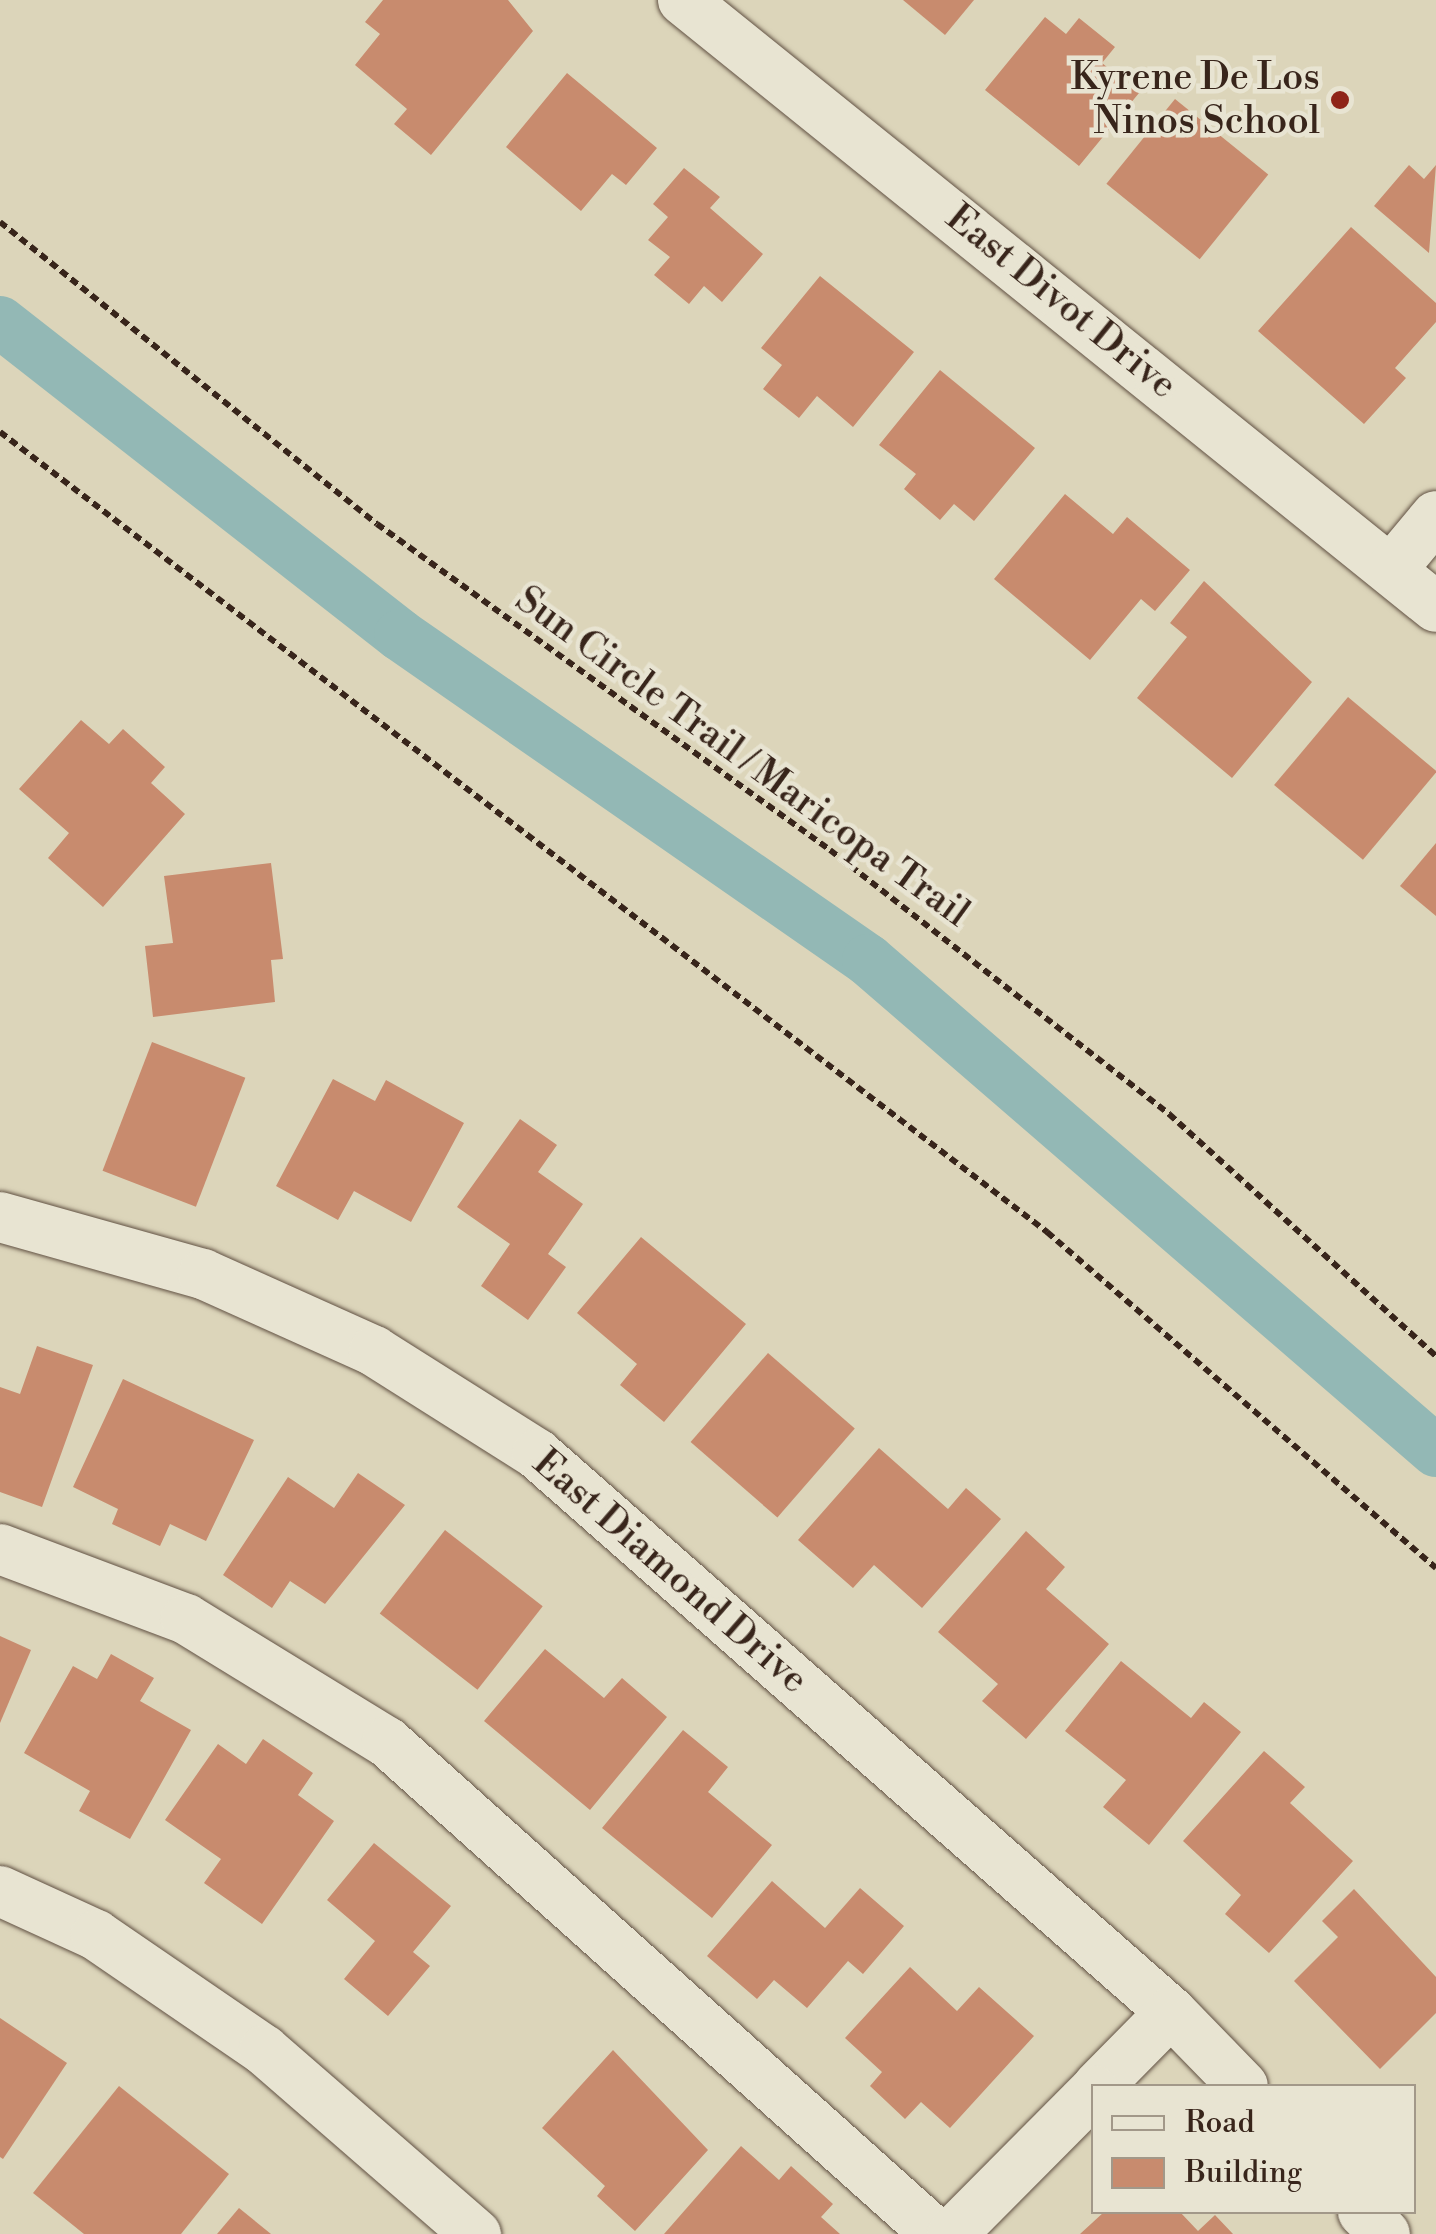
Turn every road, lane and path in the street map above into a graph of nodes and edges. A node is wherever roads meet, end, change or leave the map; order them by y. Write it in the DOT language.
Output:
graph roads {
  1 [pos="683,0"];
  2 [pos="0,222"];
  3 [pos="0,432"];
  4 [pos="1436,516"];
  5 [pos="1390,570"];
  6 [pos="1436,607"];
  7 [pos="0,1217"];
  8 [pos="1436,1356"];
  9 [pos="0,1550"];
  10 [pos="1436,1568"];
  11 [pos="0,1891"];
  12 [pos="1171,2012"];
  13 [pos="1101,2084"];
  14 [pos="1241,2084"];
  15 [pos="1091,2094"];
  16 [pos="1365,2214"];
  17 [pos="476,2234"];
  18 [pos="936,2234"];
  19 [pos="952,2234"];
  20 [pos="1384,2234"];
  1 -- 5 [label="street, East Divot Drive"];
  2 -- 8 [label="path, Sun Circle Trail / Maricopa Trail"];
  3 -- 10 [label="path"];
  4 -- 5 [label="street"];
  5 -- 6 [label="street, East Divot Drive"];
  7 -- 12 [label="street, East Diamond Drive"];
  9 -- 18 [label="street"];
  11 -- 17 [label="street"];
  12 -- 13 [label="street"];
  12 -- 14 [label="street, East Diamond Drive"];
  15 -- 19 [label="street"];
  16 -- 20 [label="street"];
}
